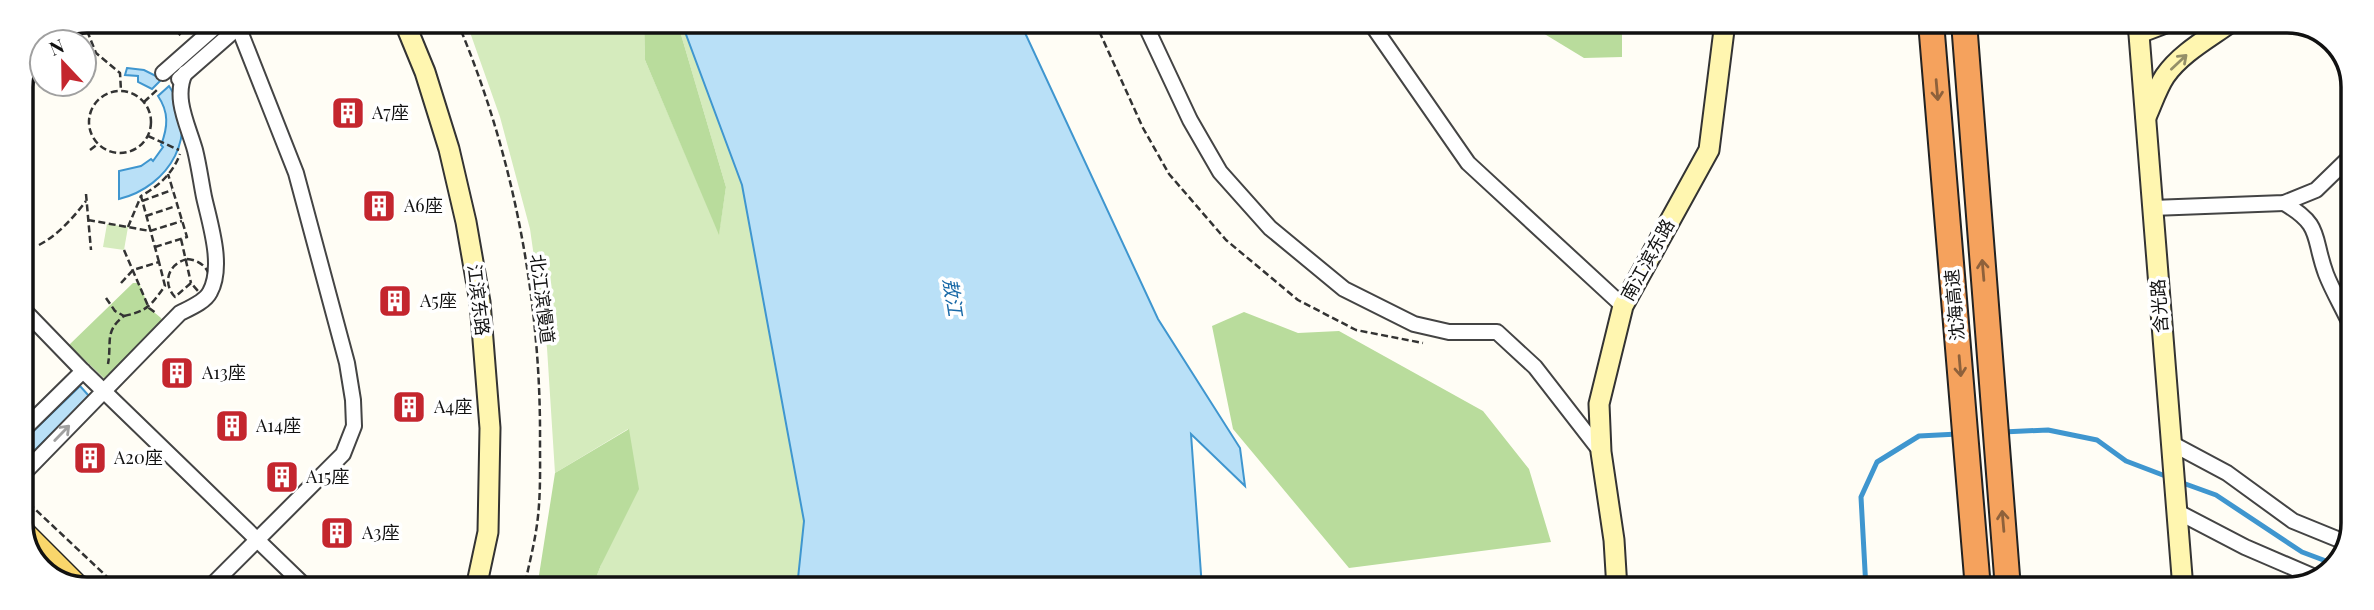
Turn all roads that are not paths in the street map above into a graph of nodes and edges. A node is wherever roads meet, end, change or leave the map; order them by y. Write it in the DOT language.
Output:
graph roads {
  1 [pos="211,33"];
  2 [pos="229,33"];
  3 [pos="244,33"];
  4 [pos="409,33"];
  5 [pos="1149,33"];
  6 [pos="1378,33"];
  7 [pos="1724,33"];
  8 [pos="1932,33"];
  9 [pos="1965,33"];
  10 [pos="2138,33"];
  11 [pos="2216,33"];
  12 [pos="186,73"];
  13 [pos="2145,118"];
  14 [pos="2341,166"];
  15 [pos="2284,203"];
  16 [pos="2152,208"];
  17 [pos="2341,305"];
  18 [pos="1623,306"];
  19 [pos="33,319"];
  20 [pos="83,371"];
  21 [pos="103,391"];
  22 [pos="33,420"];
  23 [pos="2170,449"];
  24 [pos="1601,452"];
  25 [pos="33,464"];
  26 [pos="2175,507"];
  27 [pos="2338,539"];
  28 [pos="258,540"];
  29 [pos="39,547"];
  30 [pos="62,570"];
  31 [pos="2306,573"];
  32 [pos="220,577"];
  33 [pos="296,577"];
  34 [pos="478,577"];
  35 [pos="1616,577"];
  36 [pos="1977,577"];
  37 [pos="2007,577"];
  38 [pos="2181,577"];
  1 -- 12 [label="street"];
  2 -- 12 [label="street"];
  3 -- 28 [label="street"];
  4 -- 34 [label="main road, 江滨东路"];
  5 -- 24 [label="street"];
  6 -- 18 [label="street"];
  7 -- 18 [label="main road, 南江滨东路"];
  8 -- 36 [label="highway, 沈海高速, one-way"];
  37 -- 9 [label="highway, 沈海高速, one-way"];
  10 -- 13 [label="main road, 含光路"];
  13 -- 11 [label="main road, one-way"];
  12 -- 21 [label="street"];
  13 -- 16 [label="main road, 含光路"];
  14 -- 15 [label="street"];
  15 -- 16 [label="street"];
  15 -- 17 [label="street"];
  16 -- 23 [label="main road, 含光路"];
  18 -- 24 [label="main road, 南江滨东路"];
  19 -- 20 [label="street"];
  20 -- 21 [label="street"];
  20 -- 22 [label="street"];
  25 -- 21 [label="street, one-way"];
  21 -- 28 [label="street"];
  23 -- 26 [label="main road, 含光路"];
  23 -- 27 [label="street"];
  24 -- 35 [label="main road, 南江滨东路"];
  26 -- 31 [label="street"];
  26 -- 38 [label="main road, 含光路"];
  28 -- 32 [label="street"];
  28 -- 33 [label="street"];
  29 -- 30 [label="main road"];
}
